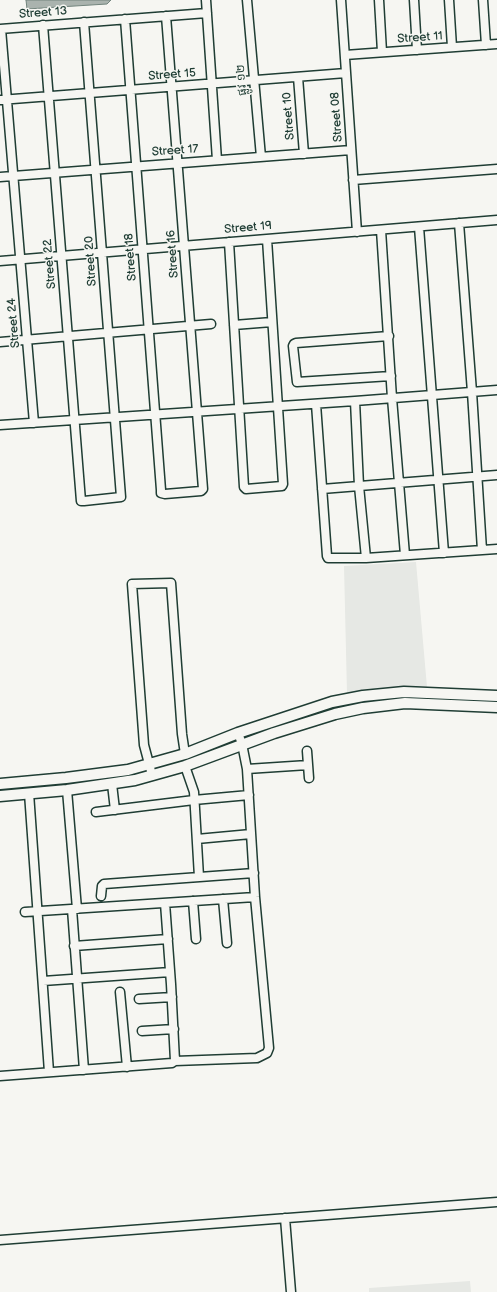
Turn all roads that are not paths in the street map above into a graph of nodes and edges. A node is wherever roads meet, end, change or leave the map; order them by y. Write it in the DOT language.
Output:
graph roads {
  1 [pos="206,0"];
  2 [pos="247,0"];
  3 [pos="341,0"];
  4 [pos="379,0"];
  5 [pos="414,0"];
  6 [pos="449,0"];
  7 [pos="483,0"];
  8 [pos="207,14"];
  9 [pos="166,16"];
  10 [pos="125,19"];
  11 [pos="84,22"];
  12 [pos="43,26"];
  13 [pos="1,29"];
  14 [pos="486,44"];
  15 [pos="497,44"];
  16 [pos="452,47"];
  17 [pos="417,50"];
  18 [pos="382,52"];
  19 [pos="345,55"];
  20 [pos="346,73"];
  21 [pos="298,77"];
  22 [pos="255,80"];
  23 [pos="212,84"];
  24 [pos="172,87"];
  25 [pos="131,90"];
  26 [pos="90,93"];
  27 [pos="48,96"];
  28 [pos="4,99"];
  29 [pos="352,150"];
  30 [pos="304,154"];
  31 [pos="261,157"];
  32 [pos="217,160"];
  33 [pos="178,163"];
  34 [pos="136,166"];
  35 [pos="96,169"];
  36 [pos="497,169"];
  37 [pos="54,172"];
  38 [pos="13,176"];
  39 [pos="0,177"];
  40 [pos="353,180"];
  41 [pos="497,220"];
  42 [pos="459,223"];
  43 [pos="419,227"];
  44 [pos="382,230"];
  45 [pos="357,232"];
  46 [pos="267,239"];
  47 [pos="229,242"];
  48 [pos="184,246"];
  49 [pos="143,249"];
  50 [pos="102,252"];
  51 [pos="61,256"];
  52 [pos="20,259"];
  53 [pos="0,261"];
  54 [pos="272,322"];
  55 [pos="212,324"];
  56 [pos="234,325"];
  57 [pos="190,326"];
  58 [pos="149,329"];
  59 [pos="108,333"];
  60 [pos="68,336"];
  61 [pos="389,336"];
  62 [pos="27,340"];
  63 [pos="0,342"];
  64 [pos="391,376"];
  65 [pos="497,390"];
  66 [pos="472,392"];
  67 [pos="432,395"];
  68 [pos="392,398"];
  69 [pos="355,401"];
  70 [pos="316,404"];
  71 [pos="277,406"];
  72 [pos="239,409"];
  73 [pos="197,411"];
  74 [pos="155,414"];
  75 [pos="115,417"];
  76 [pos="75,420"];
  77 [pos="34,423"];
  78 [pos="0,425"];
  79 [pos="497,475"];
  80 [pos="477,477"];
  81 [pos="438,480"];
  82 [pos="399,483"];
  83 [pos="359,486"];
  84 [pos="322,489"];
  85 [pos="161,493"];
  86 [pos="81,501"];
  87 [pos="497,549"];
  88 [pos="482,550"];
  89 [pos="444,552"];
  90 [pos="405,555"];
  91 [pos="366,558"];
  92 [pos="417,692"];
  93 [pos="362,696"];
  94 [pos="497,696"];
  95 [pos="416,703"];
  96 [pos="497,707"];
  97 [pos="363,708"];
  98 [pos="238,733"];
  99 [pos="242,744"];
  100 [pos="307,751"];
  101 [pos="185,754"];
  102 [pos="149,764"];
  103 [pos="308,765"];
  104 [pos="185,766"];
  105 [pos="247,769"];
  106 [pos="152,775"];
  107 [pos="309,778"];
  108 [pos="0,784"];
  109 [pos="112,784"];
  110 [pos="67,790"];
  111 [pos="29,793"];
  112 [pos="249,795"];
  113 [pos="0,796"];
  114 [pos="194,800"];
  115 [pos="116,810"];
  116 [pos="96,812"];
  117 [pos="251,834"];
  118 [pos="197,839"];
  119 [pos="254,873"];
  120 [pos="199,877"];
  121 [pos="101,896"];
  122 [pos="255,897"];
  123 [pos="223,899"];
  124 [pos="193,901"];
  125 [pos="165,903"];
  126 [pos="74,909"];
  127 [pos="25,912"];
  128 [pos="38,912"];
  129 [pos="168,939"];
  130 [pos="196,940"];
  131 [pos="227,943"];
  132 [pos="74,946"];
  133 [pos="170,972"];
  134 [pos="77,979"];
  135 [pos="43,981"];
  136 [pos="120,992"];
  137 [pos="172,997"];
  138 [pos="139,999"];
  139 [pos="174,1029"];
  140 [pos="142,1031"];
  141 [pos="175,1061"];
  142 [pos="127,1066"];
  143 [pos="84,1070"];
  144 [pos="49,1072"];
  145 [pos="0,1076"];
  146 [pos="497,1202"];
  147 [pos="285,1218"];
  148 [pos="0,1240"];
  149 [pos="291,1292"];
  1 -- 8 [label="street"];
  2 -- 22 [label="street, ផ្លូវ ១២"];
  3 -- 19 [label="street, Street 08"];
  4 -- 18 [label="street"];
  5 -- 17 [label="street"];
  6 -- 16 [label="street"];
  7 -- 14 [label="street"];
  8 -- 9 [label="street, Street 13"];
  8 -- 23 [label="street"];
  9 -- 10 [label="street, Street 13"];
  9 -- 24 [label="street, Street 16"];
  10 -- 11 [label="street, Street 13"];
  10 -- 25 [label="street, Street 18"];
  11 -- 12 [label="street, Street 13"];
  11 -- 26 [label="street, Street 20"];
  12 -- 13 [label="street, Street 13"];
  12 -- 27 [label="street, Street 22"];
  13 -- 28 [label="street, Street 24"];
  14 -- 15 [label="street, Street 11"];
  14 -- 16 [label="street, Street 11"];
  16 -- 17 [label="street, Street 11"];
  17 -- 18 [label="street, Street 11"];
  18 -- 19 [label="street, Street 11"];
  19 -- 20 [label="street, Street 08"];
  20 -- 21 [label="street, Street 15"];
  20 -- 29 [label="street, Street 08"];
  21 -- 22 [label="street, Street 15"];
  21 -- 30 [label="street, Street 10"];
  22 -- 23 [label="street, Street 15"];
  22 -- 31 [label="street, ផ្លូវ ១២"];
  23 -- 24 [label="street, Street 15"];
  23 -- 32 [label="street"];
  24 -- 25 [label="street, Street 15"];
  24 -- 33 [label="street, Street 16"];
  25 -- 26 [label="street, Street 15"];
  25 -- 34 [label="street, Street 18"];
  26 -- 27 [label="street, Street 15"];
  26 -- 35 [label="street, Street 20"];
  27 -- 28 [label="street, Street 15"];
  27 -- 37 [label="street, Street 22"];
  28 -- 38 [label="street, Street 24"];
  29 -- 30 [label="street, Street 17"];
  29 -- 40 [label="street, Street 08"];
  30 -- 31 [label="street, Street 17"];
  31 -- 32 [label="street, Street 17"];
  32 -- 33 [label="street, Street 17"];
  33 -- 34 [label="street, Street 17"];
  33 -- 48 [label="street, Street 16"];
  34 -- 35 [label="street, Street 17"];
  34 -- 49 [label="street, Street 18"];
  35 -- 37 [label="street, Street 17"];
  35 -- 50 [label="street, Street 20"];
  36 -- 40 [label="street"];
  37 -- 38 [label="street, Street 17"];
  37 -- 51 [label="street, Street 22"];
  38 -- 39 [label="street, Street 17"];
  38 -- 52 [label="street, Street 24"];
  40 -- 45 [label="street, Street 08"];
  41 -- 42 [label="street, Street 19"];
  42 -- 43 [label="street, Street 19"];
  42 -- 66 [label="street"];
  43 -- 44 [label="street, Street 19"];
  43 -- 67 [label="street"];
  44 -- 45 [label="street, Street 19"];
  44 -- 61 [label="street"];
  45 -- 46 [label="street, Street 19"];
  46 -- 47 [label="street, Street 19"];
  46 -- 54 [label="street"];
  47 -- 48 [label="street, Street 19"];
  47 -- 56 [label="street"];
  48 -- 49 [label="street, Street 19"];
  48 -- 57 [label="street, Street 16"];
  49 -- 50 [label="street, Street 19"];
  49 -- 58 [label="street, Street 18"];
  50 -- 51 [label="street, Street 19"];
  50 -- 59 [label="street, Street 20"];
  51 -- 52 [label="street, Street 19"];
  51 -- 60 [label="street, Street 22"];
  52 -- 53 [label="street, Street 19"];
  52 -- 62 [label="street, Street 24"];
  54 -- 56 [label="street"];
  54 -- 71 [label="street"];
  55 -- 57 [label="street"];
  56 -- 72 [label="street"];
  57 -- 58 [label="street"];
  57 -- 73 [label="street, Street 16"];
  58 -- 59 [label="street"];
  58 -- 74 [label="street, Street 18"];
  59 -- 60 [label="street"];
  59 -- 75 [label="street, Street 20"];
  60 -- 62 [label="street"];
  60 -- 76 [label="street, Street 22"];
  61 -- 64 [label="street"];
  61 -- 64 [label="street"];
  62 -- 63 [label="street"];
  62 -- 77 [label="street, Street 24"];
  64 -- 68 [label="street"];
  65 -- 66 [label="street"];
  66 -- 67 [label="street"];
  66 -- 80 [label="street"];
  67 -- 68 [label="street"];
  67 -- 81 [label="street"];
  68 -- 69 [label="street"];
  68 -- 82 [label="street"];
  69 -- 70 [label="street"];
  69 -- 83 [label="street"];
  70 -- 71 [label="street"];
  70 -- 84 [label="street"];
  71 -- 72 [label="street"];
  71 -- 72 [label="street"];
  72 -- 73 [label="street"];
  73 -- 74 [label="street"];
  73 -- 85 [label="street, Street 16"];
  74 -- 75 [label="street"];
  74 -- 85 [label="street, Street 18"];
  75 -- 76 [label="street"];
  75 -- 86 [label="street, Street 20"];
  76 -- 77 [label="street"];
  76 -- 86 [label="street, Street 22"];
  77 -- 78 [label="street"];
  79 -- 80 [label="street"];
  80 -- 81 [label="street"];
  80 -- 88 [label="street"];
  81 -- 82 [label="street"];
  81 -- 89 [label="street"];
  82 -- 83 [label="street"];
  82 -- 90 [label="street"];
  83 -- 84 [label="street"];
  83 -- 91 [label="street"];
  84 -- 91 [label="street"];
  87 -- 88 [label="street"];
  88 -- 89 [label="street"];
  89 -- 90 [label="street"];
  90 -- 91 [label="street"];
  92 -- 93 [label="main road"];
  92 -- 94 [label="main road"];
  92 -- 95 [label="main road"];
  93 -- 97 [label="main road"];
  93 -- 98 [label="main road"];
  95 -- 96 [label="main road"];
  95 -- 97 [label="main road"];
  97 -- 99 [label="main road"];
  98 -- 99 [label="street"];
  98 -- 101 [label="main road"];
  99 -- 104 [label="main road"];
  99 -- 105 [label="street"];
  100 -- 103 [label="street"];
  101 -- 102 [label="main road"];
  101 -- 102 [label="street"];
  102 -- 106 [label="street"];
  102 -- 108 [label="main road"];
  103 -- 105 [label="street"];
  103 -- 107 [label="street"];
  104 -- 106 [label="main road"];
  104 -- 114 [label="street"];
  105 -- 112 [label="street"];
  106 -- 109 [label="main road"];
  109 -- 110 [label="main road"];
  109 -- 115 [label="street"];
  110 -- 111 [label="main road"];
  110 -- 126 [label="street"];
  111 -- 113 [label="main road"];
  111 -- 128 [label="street"];
  112 -- 114 [label="street"];
  112 -- 117 [label="street"];
  114 -- 115 [label="street"];
  114 -- 118 [label="street"];
  115 -- 116 [label="street"];
  117 -- 118 [label="street"];
  117 -- 119 [label="street"];
  118 -- 120 [label="street"];
  119 -- 120 [label="street"];
  119 -- 122 [label="street"];
  120 -- 121 [label="street"];
  122 -- 123 [label="street"];
  122 -- 141 [label="street"];
  123 -- 124 [label="street"];
  123 -- 131 [label="street"];
  124 -- 125 [label="street"];
  124 -- 130 [label="street"];
  125 -- 126 [label="street"];
  125 -- 129 [label="street"];
  126 -- 128 [label="street"];
  126 -- 132 [label="street"];
  127 -- 128 [label="street"];
  128 -- 135 [label="street"];
  129 -- 132 [label="street"];
  129 -- 133 [label="street"];
  132 -- 134 [label="street"];
  133 -- 134 [label="street"];
  133 -- 137 [label="street"];
  134 -- 135 [label="street"];
  134 -- 143 [label="street"];
  135 -- 144 [label="street"];
  136 -- 142 [label="street"];
  137 -- 138 [label="street"];
  137 -- 139 [label="street"];
  139 -- 140 [label="street"];
  139 -- 141 [label="street"];
  141 -- 142 [label="street"];
  142 -- 143 [label="street"];
  143 -- 144 [label="street"];
  144 -- 145 [label="street"];
  146 -- 147 [label="street"];
  147 -- 148 [label="street"];
  147 -- 149 [label="street"];
}
